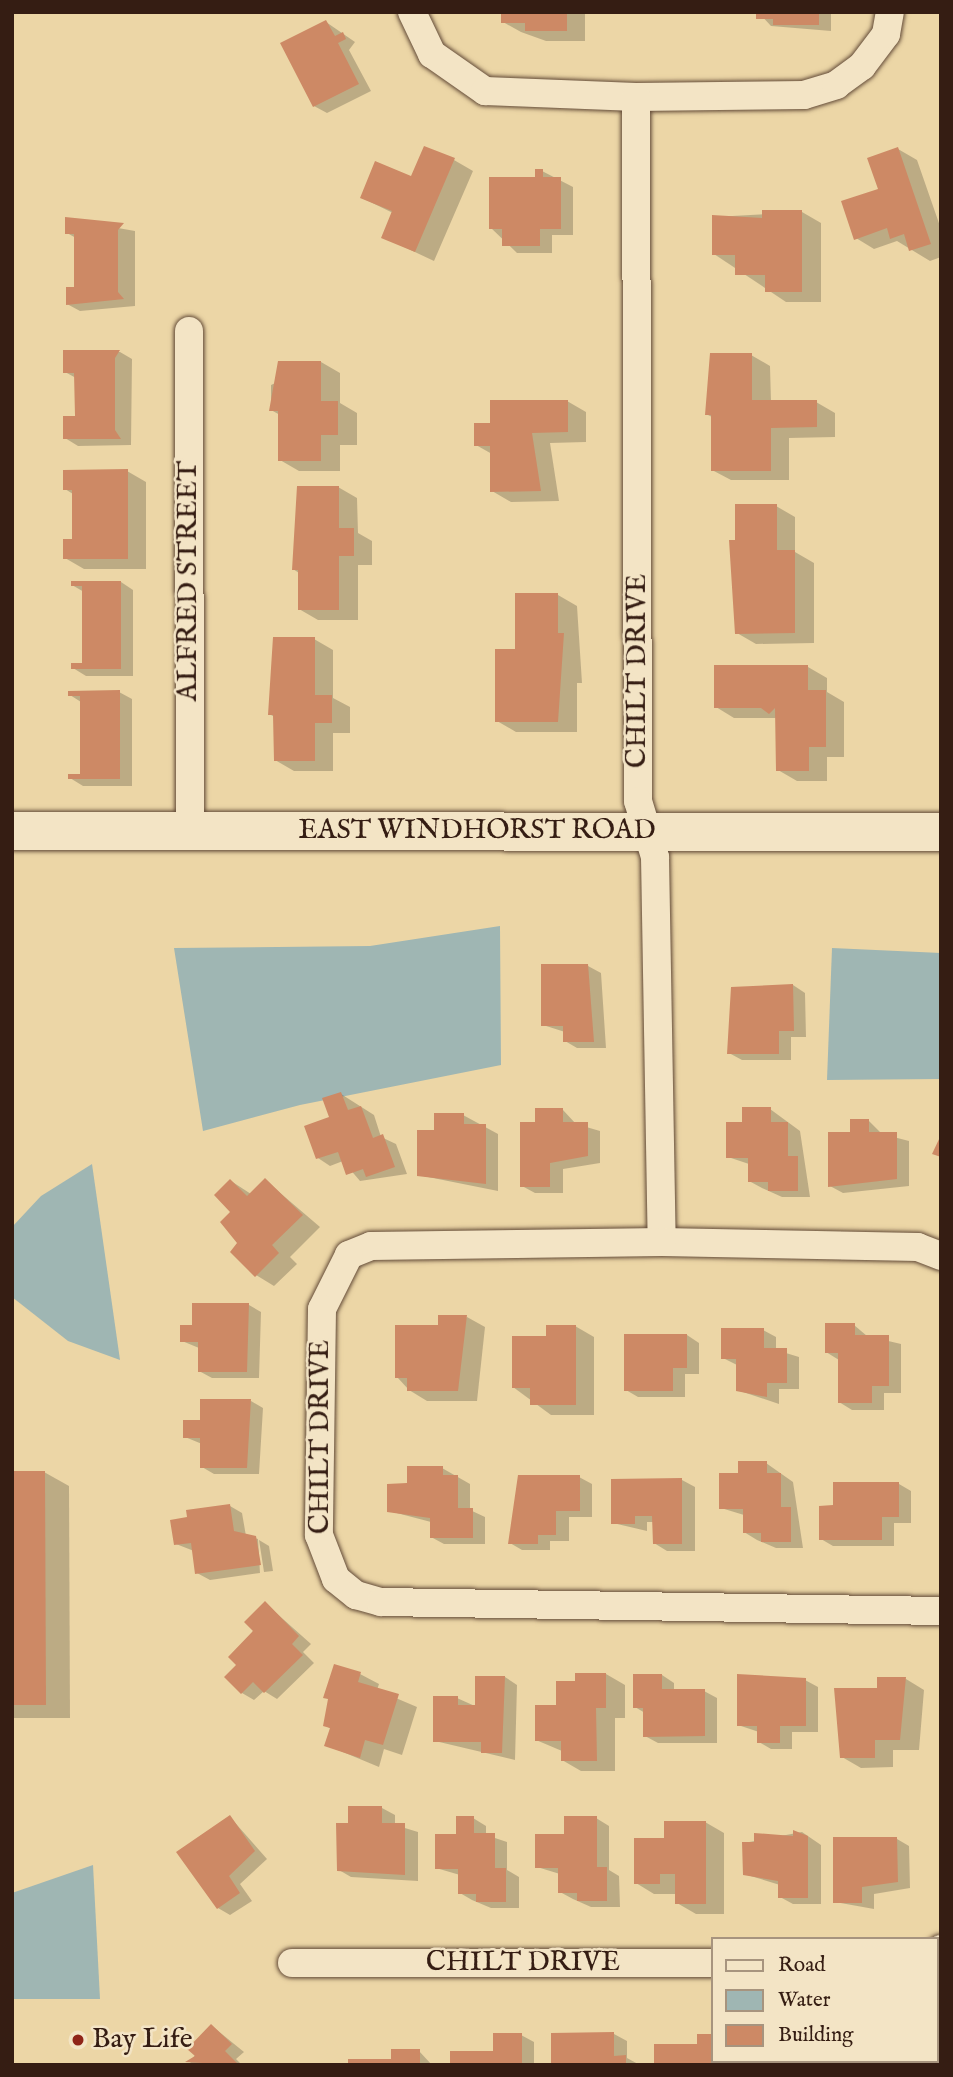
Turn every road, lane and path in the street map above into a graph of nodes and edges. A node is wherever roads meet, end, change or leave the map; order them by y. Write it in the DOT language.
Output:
graph roads {
  1 [pos="412,12"];
  2 [pos="890,12"];
  3 [pos="636,97"];
  4 [pos="189,331"];
  5 [pos="12,831"];
  6 [pos="190,831"];
  7 [pos="651,831"];
  8 [pos="941,832"];
  9 [pos="662,1242"];
  10 [pos="941,1256"];
  11 [pos="941,1611"];
  12 [pos="292,1963"];
  13 [pos="712,1963"];
  1 -- 3 [label="street"];
  2 -- 3 [label="street"];
  3 -- 7 [label="street, CHILT DRIVE"];
  4 -- 6 [label="street, ALFRED STREET"];
  5 -- 6 [label="street, EAST WINDHORST ROAD"];
  6 -- 7 [label="street, EAST WINDHORST ROAD"];
  7 -- 8 [label="street, EAST WINDHORST ROAD"];
  7 -- 9 [label="street, CHILT DRIVE"];
  9 -- 10 [label="street, CHILT DRIVE"];
  9 -- 11 [label="street, CHILT DRIVE"];
  12 -- 13 [label="street, CHILT DRIVE"];
}
